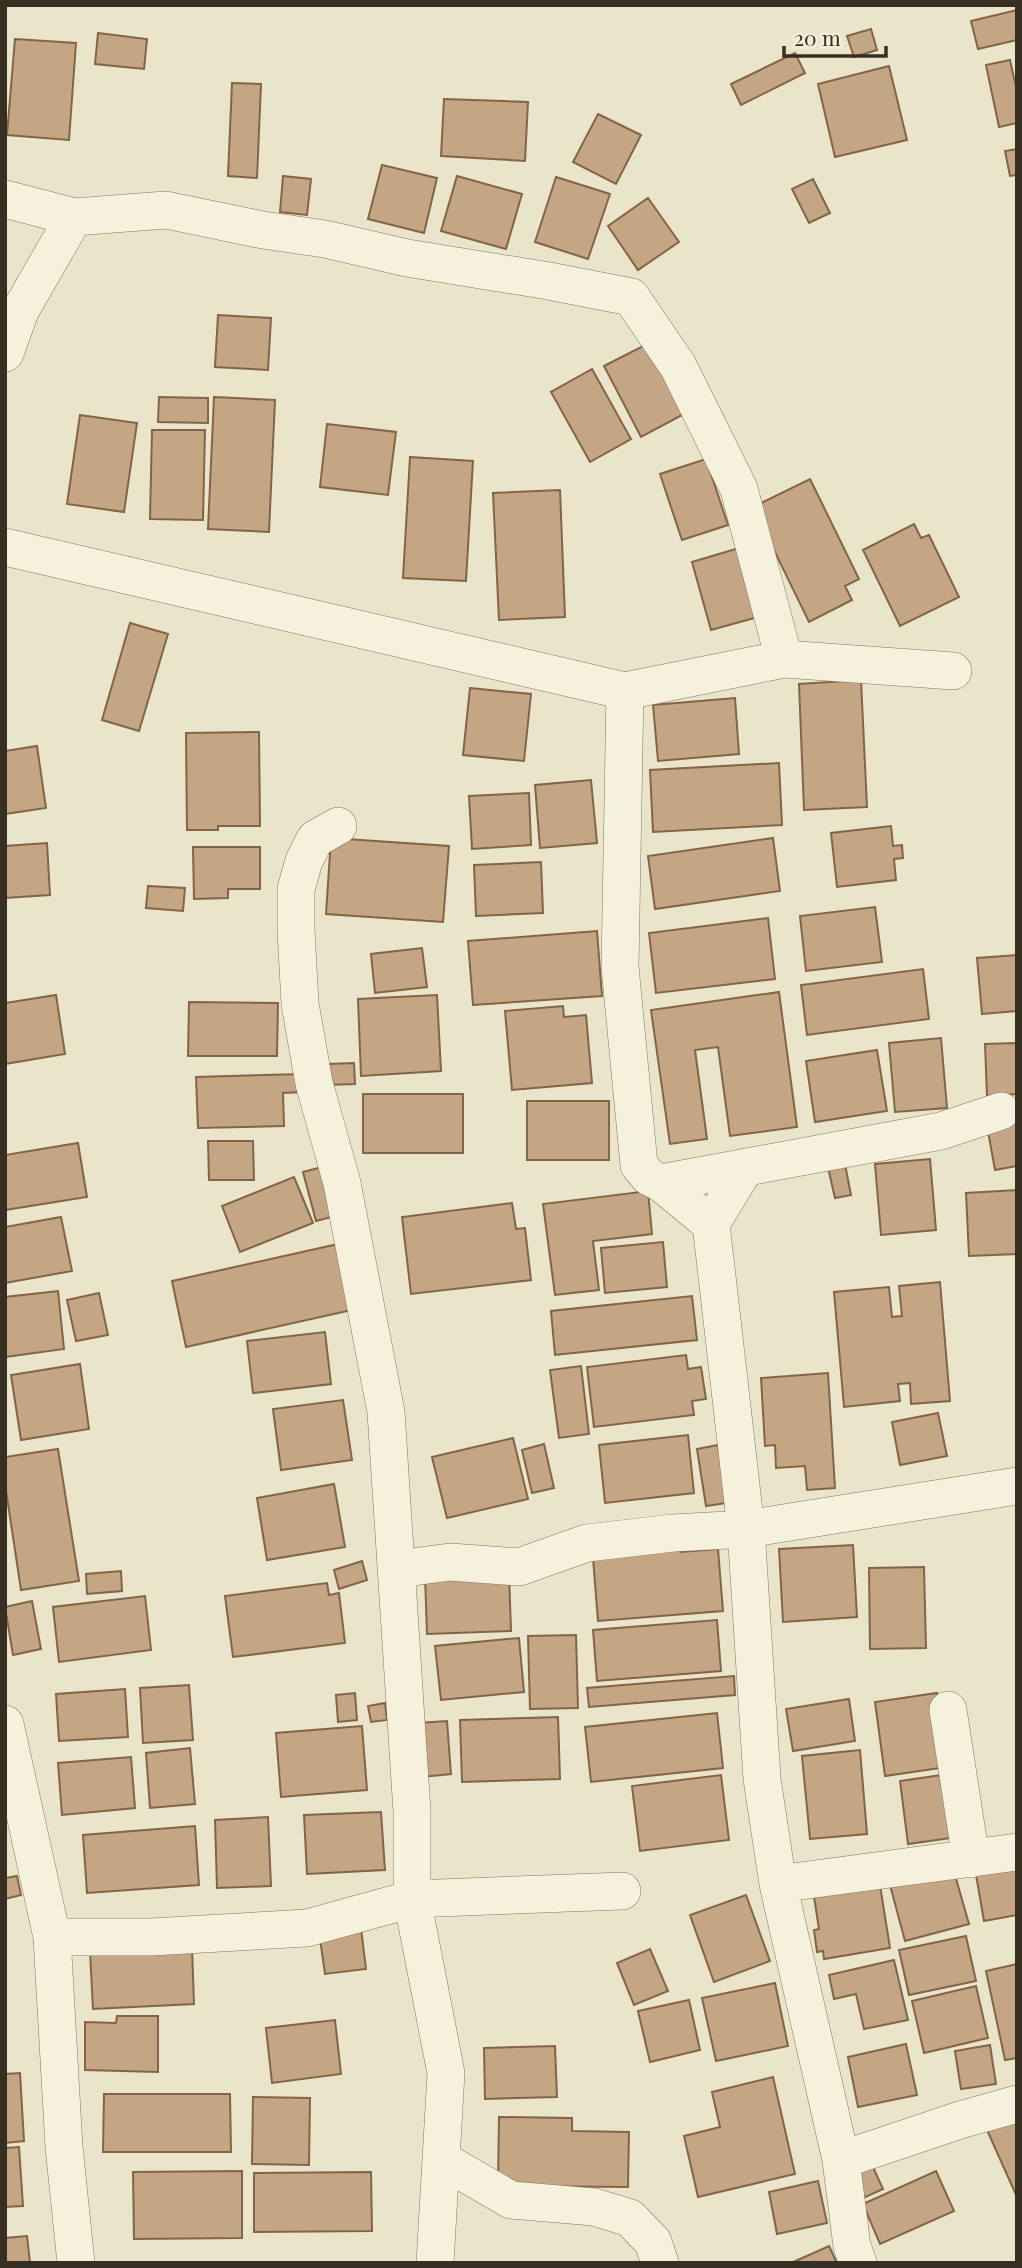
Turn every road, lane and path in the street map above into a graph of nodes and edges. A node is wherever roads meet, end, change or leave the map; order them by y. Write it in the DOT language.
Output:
graph roads {
  1 [pos="5,199"];
  2 [pos="74,217"];
  3 [pos="5,353"];
  4 [pos="5,547"];
  5 [pos="784,659"];
  6 [pos="953,671"];
  7 [pos="625,691"];
  8 [pos="338,826"];
  9 [pos="1001,1111"];
  10 [pos="745,1168"];
  11 [pos="661,1183"];
  12 [pos="711,1224"];
  13 [pos="1017,1486"];
  14 [pos="746,1529"];
  15 [pos="398,1569"];
  16 [pos="948,1710"];
  17 [pos="5,1724"];
  18 [pos="1017,1852"];
  19 [pos="971,1859"];
  20 [pos="778,1884"];
  21 [pos="622,1891"];
  22 [pos="412,1899"];
  23 [pos="52,1937"];
  24 [pos="1017,2104"];
  25 [pos="442,2160"];
  26 [pos="841,2160"];
  27 [pos="76,2263"];
  28 [pos="435,2263"];
  29 [pos="660,2263"];
  30 [pos="858,2263"];
  1 -- 2 [label="street"];
  2 -- 3 [label="street"];
  2 -- 5 [label="street"];
  4 -- 7 [label="street"];
  5 -- 6 [label="street"];
  5 -- 7 [label="street"];
  7 -- 11 [label="street"];
  8 -- 15 [label="street"];
  9 -- 10 [label="street"];
  10 -- 11 [label="street"];
  10 -- 12 [label="street"];
  11 -- 12 [label="street"];
  12 -- 14 [label="street"];
  13 -- 14 [label="street"];
  14 -- 15 [label="street"];
  14 -- 20 [label="street"];
  15 -- 22 [label="street"];
  16 -- 19 [label="street"];
  17 -- 23 [label="street"];
  18 -- 19 [label="street"];
  19 -- 20 [label="street"];
  20 -- 26 [label="street"];
  21 -- 22 [label="street"];
  22 -- 23 [label="street"];
  22 -- 25 [label="street"];
  23 -- 27 [label="street"];
  24 -- 26 [label="street"];
  25 -- 28 [label="street"];
  25 -- 29 [label="street"];
  26 -- 30 [label="street"];
}
